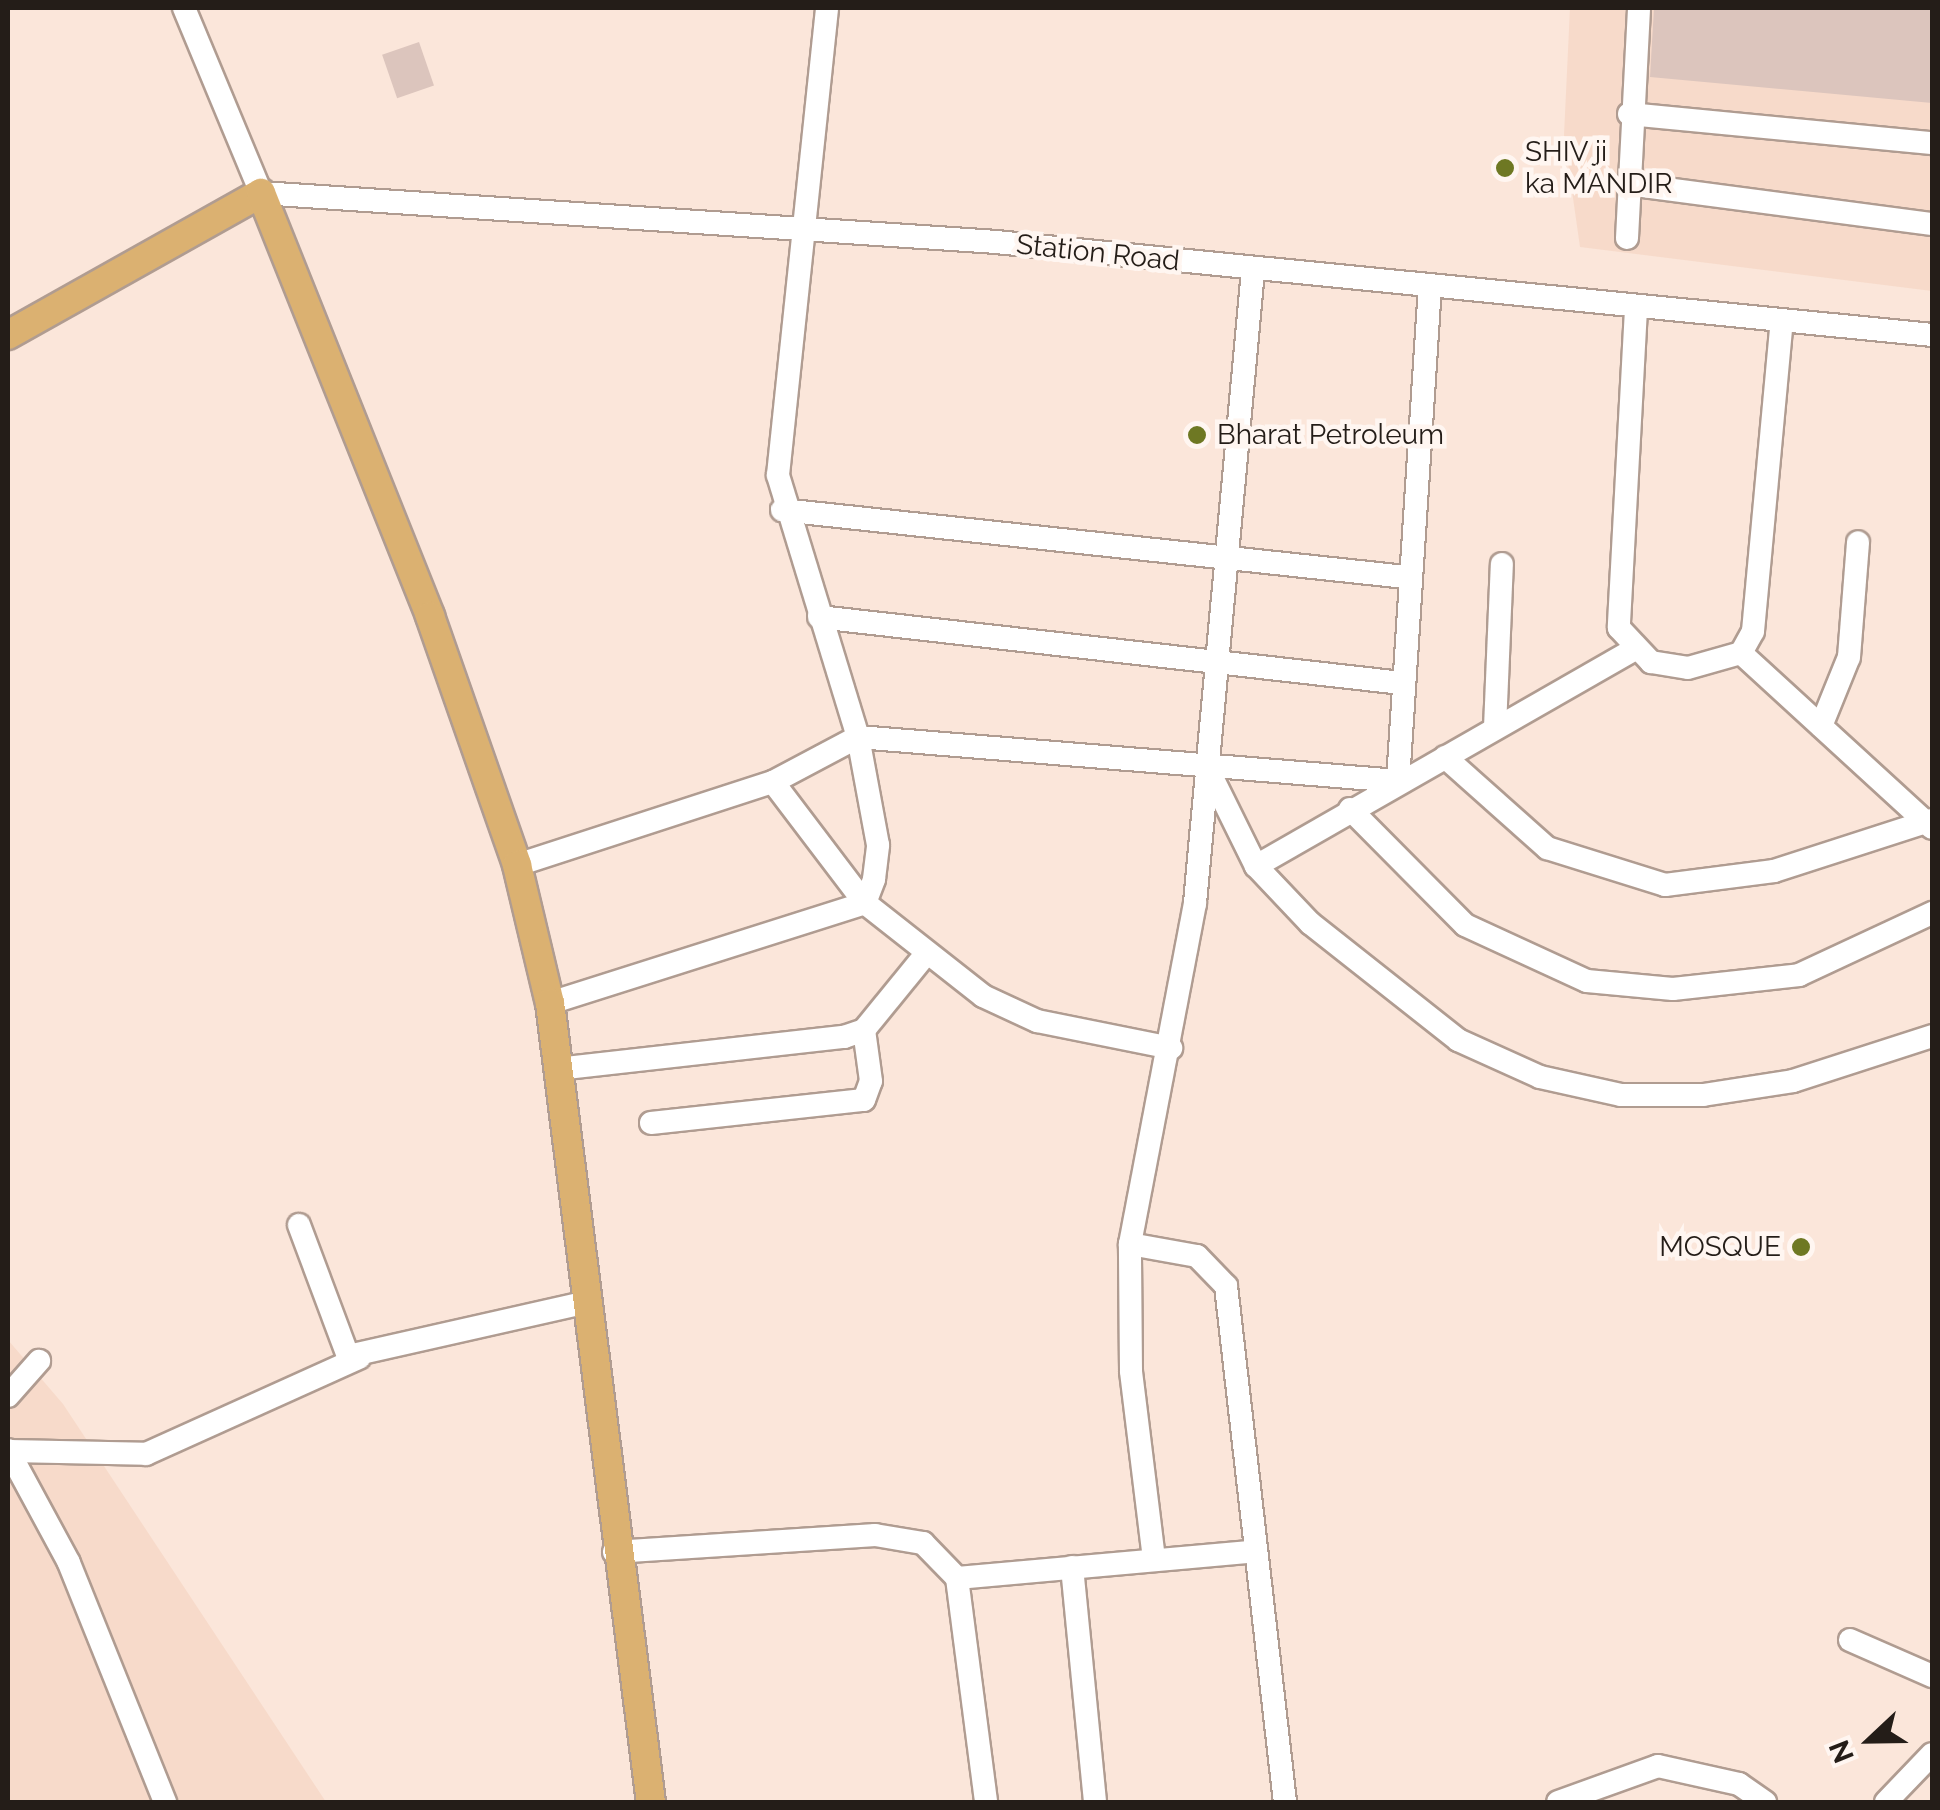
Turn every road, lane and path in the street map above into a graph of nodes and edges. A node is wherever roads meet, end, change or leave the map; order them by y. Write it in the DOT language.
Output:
graph roads {
  1 [pos="184,8"];
  2 [pos="827,8"];
  3 [pos="1638,8"];
  4 [pos="1629,114"];
  5 [pos="1932,143"];
  6 [pos="1628,184"];
  7 [pos="261,193"];
  8 [pos="1932,224"];
  9 [pos="809,227"];
  10 [pos="1627,238"];
  11 [pos="1253,270"];
  12 [pos="1430,288"];
  13 [pos="1636,309"];
  14 [pos="1782,322"];
  15 [pos="8,335"];
  16 [pos="1932,336"];
  17 [pos="782,510"];
  18 [pos="1858,542"];
  19 [pos="1228,558"];
  20 [pos="1502,564"];
  21 [pos="1406,576"];
  22 [pos="819,618"];
  23 [pos="1632,651"];
  24 [pos="1741,652"];
  25 [pos="1219,662"];
  26 [pos="1402,683"];
  27 [pos="1821,726"];
  28 [pos="1495,728"];
  29 [pos="858,737"];
  30 [pos="1444,757"];
  31 [pos="1206,764"];
  32 [pos="1398,781"];
  33 [pos="774,782"];
  34 [pos="1350,809"];
  35 [pos="1930,823"];
  36 [pos="517,865"];
  37 [pos="1256,866"];
  38 [pos="865,903"];
  39 [pos="1932,913"];
  40 [pos="926,954"];
  41 [pos="550,1002"];
  42 [pos="864,1030"];
  43 [pos="1932,1036"];
  44 [pos="1170,1048"];
  45 [pos="557,1069"];
  46 [pos="650,1123"];
  47 [pos="300,1225"];
  48 [pos="1130,1244"];
  49 [pos="588,1302"];
  50 [pos="358,1358"];
  51 [pos="39,1360"];
  52 [pos="8,1396"];
  53 [pos="8,1450"];
  54 [pos="614,1552"];
  55 [pos="1250,1552"];
  56 [pos="1154,1559"];
  57 [pos="1072,1567"];
  58 [pos="957,1578"];
  59 [pos="1850,1640"];
  60 [pos="1932,1676"];
  61 [pos="1932,1754"];
  62 [pos="165,1802"];
  63 [pos="651,1802"];
  64 [pos="986,1802"];
  65 [pos="1095,1802"];
  66 [pos="1285,1802"];
  67 [pos="1558,1802"];
  68 [pos="1765,1802"];
  69 [pos="1886,1802"];
  1 -- 7 [label="street"];
  2 -- 9 [label="street"];
  3 -- 4 [label="street"];
  4 -- 5 [label="street"];
  4 -- 6 [label="street"];
  6 -- 8 [label="street"];
  6 -- 10 [label="street"];
  7 -- 9 [label="street, Station Road"];
  7 -- 15 [label="main road"];
  7 -- 36 [label="main road"];
  9 -- 11 [label="street, Station Road"];
  9 -- 17 [label="street"];
  11 -- 12 [label="street, Station Road"];
  11 -- 19 [label="street"];
  12 -- 13 [label="street, Station Road"];
  12 -- 21 [label="street"];
  13 -- 14 [label="street, Station Road"];
  13 -- 23 [label="street"];
  14 -- 16 [label="street, Station Road"];
  14 -- 24 [label="street"];
  17 -- 19 [label="street"];
  17 -- 22 [label="street"];
  18 -- 27 [label="street"];
  19 -- 21 [label="street"];
  19 -- 25 [label="street"];
  20 -- 28 [label="street"];
  21 -- 26 [label="street"];
  22 -- 25 [label="street"];
  22 -- 29 [label="street"];
  23 -- 24 [label="street"];
  23 -- 28 [label="street"];
  24 -- 27 [label="street"];
  25 -- 26 [label="street"];
  25 -- 31 [label="street"];
  26 -- 32 [label="street"];
  27 -- 35 [label="street"];
  28 -- 30 [label="street"];
  29 -- 31 [label="street"];
  29 -- 33 [label="street"];
  29 -- 38 [label="street"];
  30 -- 32 [label="street"];
  30 -- 35 [label="street"];
  31 -- 32 [label="street"];
  31 -- 37 [label="street"];
  31 -- 44 [label="street"];
  32 -- 34 [label="street"];
  33 -- 36 [label="street"];
  33 -- 38 [label="street"];
  34 -- 37 [label="street"];
  34 -- 39 [label="street"];
  36 -- 41 [label="main road"];
  37 -- 43 [label="street"];
  38 -- 40 [label="street"];
  38 -- 41 [label="street"];
  40 -- 42 [label="street"];
  40 -- 44 [label="street"];
  41 -- 45 [label="main road"];
  42 -- 45 [label="street"];
  42 -- 46 [label="street"];
  44 -- 48 [label="street"];
  45 -- 49 [label="main road"];
  47 -- 50 [label="street"];
  48 -- 55 [label="street"];
  48 -- 56 [label="street"];
  49 -- 50 [label="street"];
  49 -- 54 [label="main road"];
  50 -- 53 [label="street"];
  51 -- 52 [label="street"];
  53 -- 62 [label="street"];
  54 -- 58 [label="street"];
  54 -- 63 [label="main road"];
  55 -- 56 [label="street"];
  55 -- 66 [label="street"];
  56 -- 57 [label="street"];
  57 -- 58 [label="street"];
  57 -- 65 [label="street"];
  58 -- 64 [label="street"];
  59 -- 60 [label="street"];
  61 -- 69 [label="street"];
  67 -- 68 [label="street"];
}
